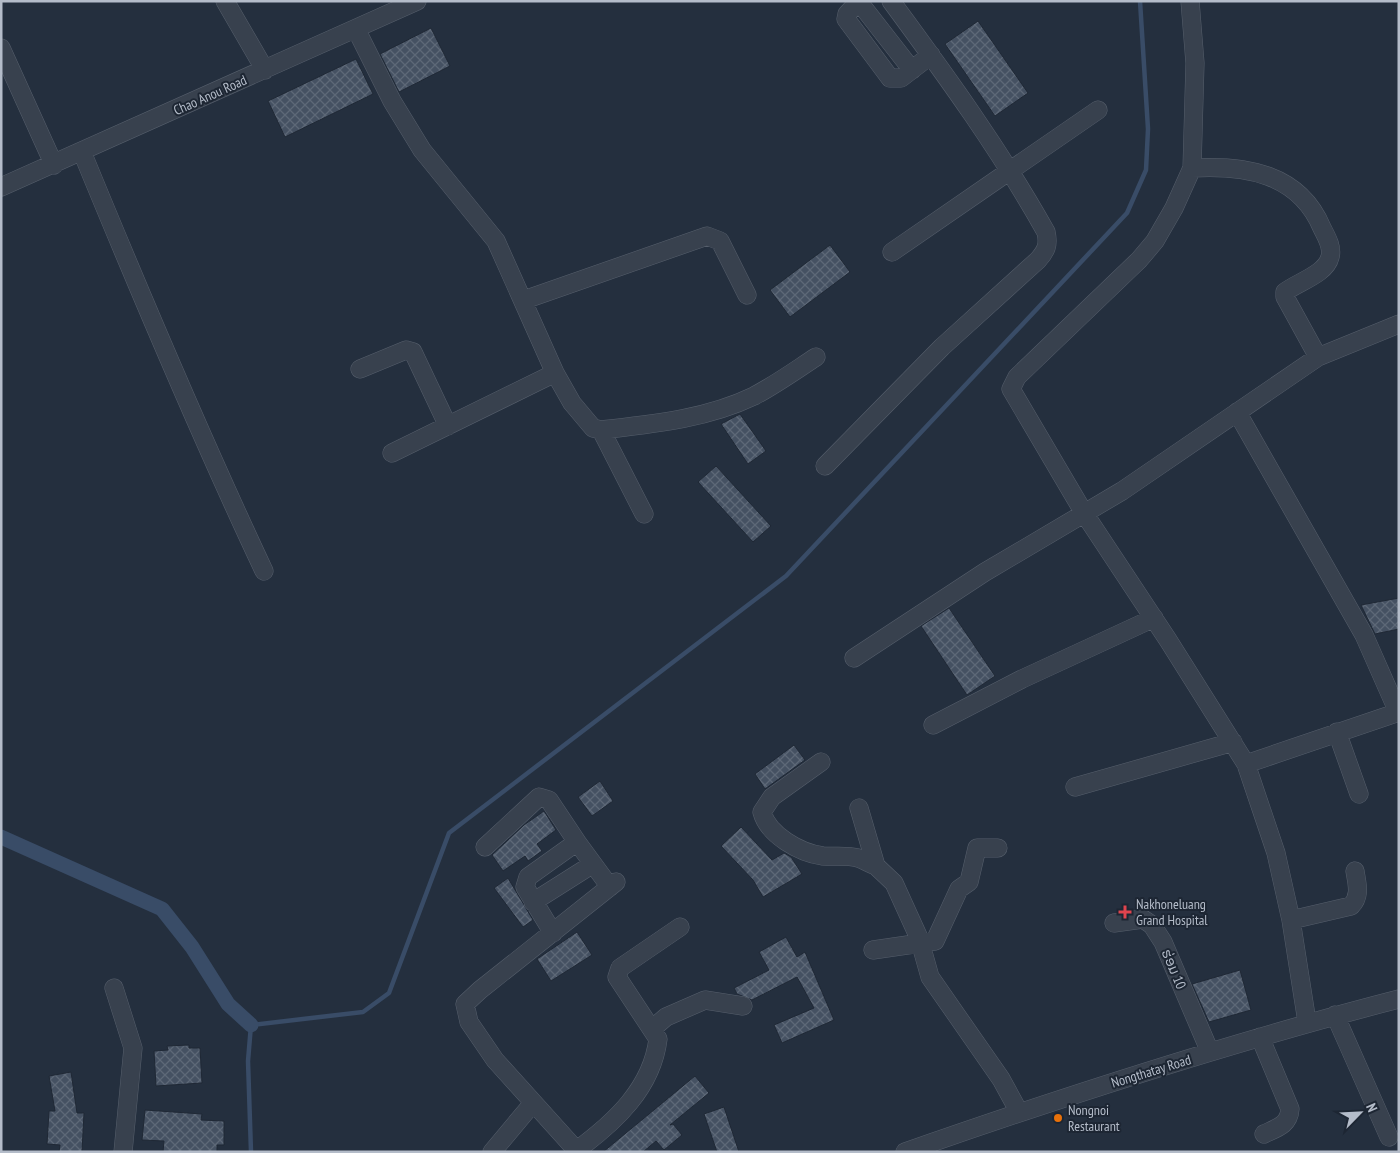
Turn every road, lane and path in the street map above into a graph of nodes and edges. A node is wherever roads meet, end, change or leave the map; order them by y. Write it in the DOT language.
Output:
graph roads {
  1 [pos="225,1"];
  2 [pos="417,1"];
  3 [pos="859,1"];
  4 [pos="891,1"];
  5 [pos="1190,1"];
  6 [pos="356,29"];
  7 [pos="1,48"];
  8 [pos="931,55"];
  9 [pos="265,70"];
  10 [pos="1098,110"];
  11 [pos="82,152"];
  12 [pos="54,164"];
  13 [pos="1192,168"];
  14 [pos="1011,170"];
  15 [pos="1,187"];
  16 [pos="892,252"];
  17 [pos="747,295"];
  18 [pos="524,300"];
  19 [pos="1399,324"];
  20 [pos="816,357"];
  21 [pos="1318,357"];
  22 [pos="360,369"];
  23 [pos="555,373"];
  24 [pos="1237,412"];
  25 [pos="448,426"];
  26 [pos="601,430"];
  27 [pos="392,453"];
  28 [pos="825,466"];
  29 [pos="1084,513"];
  30 [pos="644,514"];
  31 [pos="264,571"];
  32 [pos="1154,618"];
  33 [pos="854,658"];
  34 [pos="1398,712"];
  35 [pos="933,725"];
  36 [pos="1337,732"];
  37 [pos="1233,742"];
  38 [pos="821,762"];
  39 [pos="1246,764"];
  40 [pos="1074,787"];
  41 [pos="1359,794"];
  42 [pos="859,808"];
  43 [pos="577,842"];
  44 [pos="485,847"];
  45 [pos="998,848"];
  46 [pos="593,864"];
  47 [pos="876,866"];
  48 [pos="1355,871"];
  49 [pos="533,902"];
  50 [pos="1291,920"];
  51 [pos="1114,923"];
  52 [pos="680,926"];
  53 [pos="552,933"];
  54 [pos="920,944"];
  55 [pos="873,950"];
  56 [pos="114,988"];
  57 [pos="1399,999"];
  58 [pos="743,1006"];
  59 [pos="1335,1015"];
  60 [pos="1307,1022"];
  61 [pos="652,1029"];
  62 [pos="1260,1036"];
  63 [pos="1210,1052"];
  64 [pos="533,1102"];
  65 [pos="1019,1112"];
  66 [pos="1264,1134"];
  67 [pos="1389,1137"];
  68 [pos="578,1151"];
  69 [pos="123,1152"];
  70 [pos="492,1152"];
  71 [pos="905,1152"];
  1 -- 9 [label="street"];
  2 -- 6 [label="street, Chao Anou Road"];
  3 -- 8 [label="street"];
  4 -- 8 [label="street"];
  5 -- 13 [label="street"];
  6 -- 9 [label="street, Chao Anou Road"];
  6 -- 18 [label="street"];
  7 -- 12 [label="street"];
  8 -- 14 [label="street"];
  9 -- 11 [label="street, Chao Anou Road"];
  10 -- 14 [label="street"];
  11 -- 12 [label="street, Chao Anou Road"];
  11 -- 31 [label="street"];
  12 -- 15 [label="street, Chao Anou Road"];
  13 -- 21 [label="street"];
  13 -- 29 [label="street"];
  14 -- 16 [label="street"];
  14 -- 28 [label="street"];
  17 -- 18 [label="street"];
  18 -- 23 [label="street"];
  19 -- 21 [label="street"];
  20 -- 26 [label="street"];
  21 -- 24 [label="street"];
  22 -- 25 [label="street"];
  23 -- 25 [label="street"];
  23 -- 26 [label="street"];
  24 -- 29 [label="street"];
  24 -- 34 [label="street"];
  25 -- 27 [label="street"];
  26 -- 30 [label="street"];
  29 -- 32 [label="street"];
  29 -- 33 [label="street"];
  32 -- 35 [label="street"];
  32 -- 37 [label="street"];
  34 -- 36 [label="street"];
  36 -- 39 [label="street"];
  36 -- 41 [label="street"];
  37 -- 39 [label="street"];
  37 -- 40 [label="street"];
  38 -- 47 [label="street"];
  39 -- 50 [label="street"];
  42 -- 47 [label="street"];
  43 -- 44 [label="street"];
  43 -- 46 [label="street"];
  43 -- 49 [label="street"];
  45 -- 54 [label="street"];
  46 -- 49 [label="street"];
  46 -- 53 [label="street"];
  47 -- 54 [label="street"];
  48 -- 50 [label="street"];
  49 -- 53 [label="street"];
  50 -- 60 [label="street"];
  51 -- 63 [label="street, ຮ່ອມ 10"];
  52 -- 61 [label="street"];
  53 -- 64 [label="street"];
  54 -- 55 [label="street"];
  54 -- 65 [label="street"];
  56 -- 69 [label="street"];
  57 -- 59 [label="street, Nongthatay Road"];
  58 -- 61 [label="street"];
  59 -- 60 [label="street, Nongthatay Road"];
  59 -- 67 [label="street"];
  60 -- 62 [label="street, Nongthatay Road"];
  61 -- 68 [label="street"];
  62 -- 63 [label="street, Nongthatay Road"];
  62 -- 66 [label="street"];
  63 -- 65 [label="street, Nongthatay Road"];
  64 -- 68 [label="street"];
  64 -- 70 [label="street"];
  65 -- 71 [label="street, Nongthatay Road"];
}
